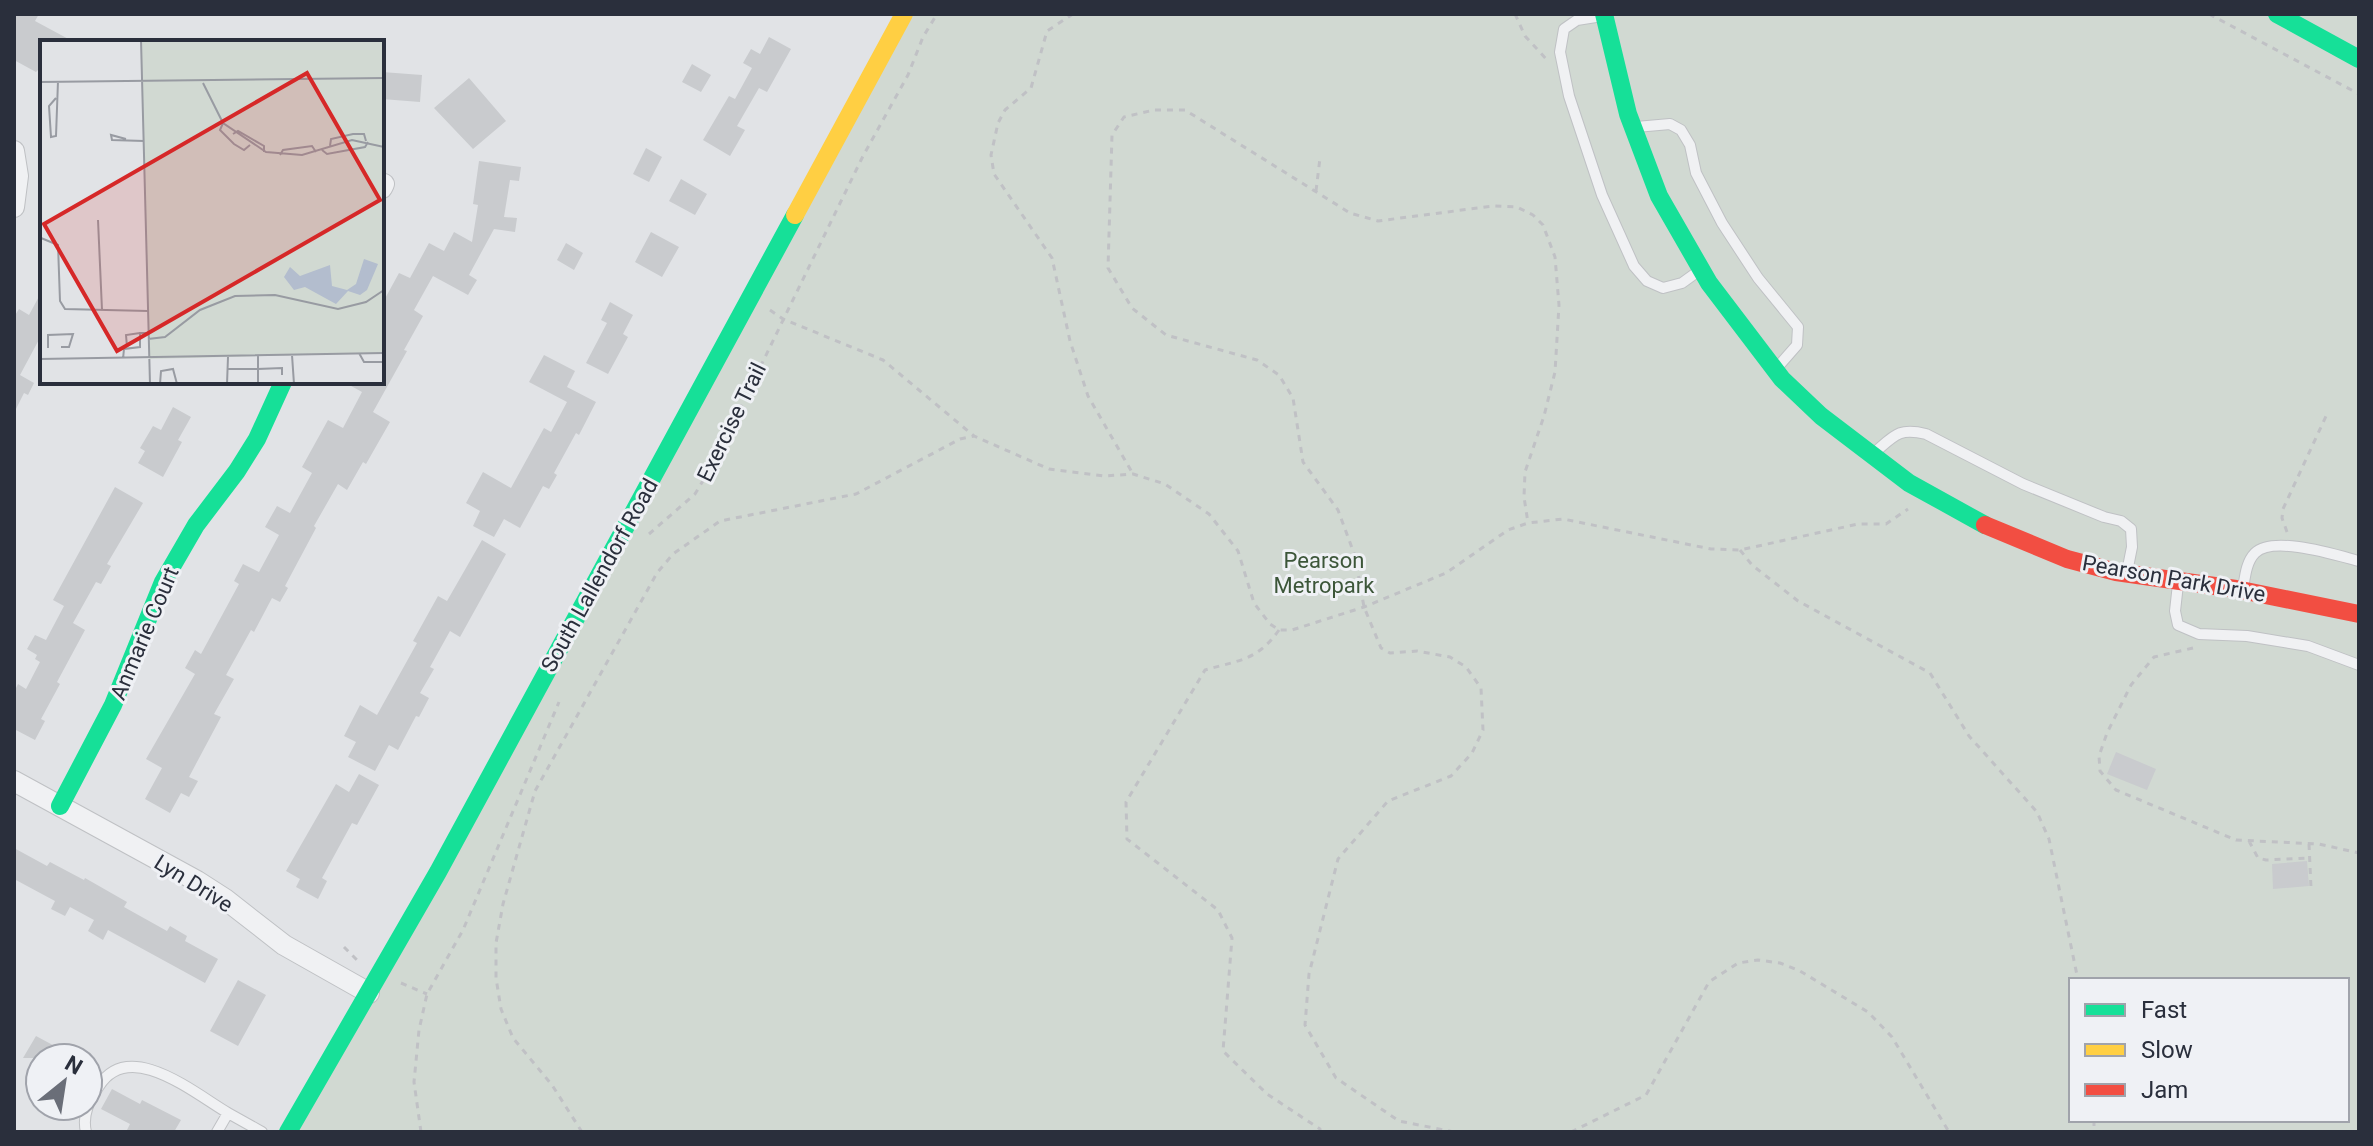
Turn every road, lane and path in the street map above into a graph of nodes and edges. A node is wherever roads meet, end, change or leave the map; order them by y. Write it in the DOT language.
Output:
graph roads {
  1 [pos="904,14"];
  2 [pos="937,14"];
  3 [pos="1073,14"];
  4 [pos="1515,14"];
  5 [pos="2209,14"];
  6 [pos="2277,14"];
  7 [pos="1604,15"];
  8 [pos="2359,59"];
  9 [pos="1564,75"];
  10 [pos="2359,94"];
  11 [pos="1633,127"];
  12 [pos="14,151"];
  13 [pos="1320,158"];
  14 [pos="1316,191"];
  15 [pos="14,207"];
  16 [pos="1701,269"];
  17 [pos="751,296"];
  18 [pos="783,319"];
  19 [pos="1775,370"];
  20 [pos="282,384"];
  21 [pos="2327,414"];
  22 [pos="974,436"];
  23 [pos="1872,455"];
  24 [pos="1133,474"];
  25 [pos="1925,492"];
  26 [pos="1528,523"];
  27 [pos="647,536"];
  28 [pos="2290,547"];
  29 [pos="1740,550"];
  30 [pos="2359,561"];
  31 [pos="2127,574"];
  32 [pos="2178,582"];
  33 [pos="2243,591"];
  34 [pos="1364,607"];
  35 [pos="2359,614"];
  36 [pos="1279,630"];
  37 [pos="2221,635"];
  38 [pos="2359,665"];
  39 [pos="562,696"];
  40 [pos="14,781"];
  41 [pos="60,806"];
  42 [pos="2249,841"];
  43 [pos="2309,844"];
  44 [pos="2359,853"];
  45 [pos="2308,858"];
  46 [pos="2311,888"];
  47 [pos="2078,978"];
  48 [pos="369,993"];
  49 [pos="228,1113"];
  50 [pos="86,1132"];
  51 [pos="217,1132"];
  52 [pos="262,1132"];
  53 [pos="288,1132"];
  54 [pos="421,1132"];
  55 [pos="582,1132"];
  56 [pos="1320,1132"];
  57 [pos="1454,1132"];
  58 [pos="1571,1132"];
  59 [pos="1949,1132"];
  1 -- 17 [label="street, South Lallendorf Road"];
  2 -- 18 [label="path, Exercise Trail"];
  3 -- 24 [label="path"];
  4 -- 9 [label="path"];
  5 -- 10 [label="path"];
  6 -- 8 [label="street"];
  7 -- 9 [label="lane"];
  7 -- 11 [label="street, Pearson Park Drive"];
  9 -- 16 [label="lane"];
  11 -- 16 [label="street, Pearson Park Drive"];
  11 -- 19 [label="lane"];
  12 -- 15 [label="street"];
  13 -- 14 [label="path"];
  14 -- 26 [label="path"];
  14 -- 34 [label="path"];
  16 -- 19 [label="street, Pearson Park Drive"];
  17 -- 18 [label="path"];
  17 -- 48 [label="street, South Lallendorf Road"];
  18 -- 22 [label="path"];
  18 -- 27 [label="path, Exercise Trail"];
  19 -- 23 [label="street, Pearson Park Drive"];
  20 -- 41 [label="street, Anmarie Court"];
  21 -- 28 [label="path"];
  22 -- 24 [label="path"];
  22 -- 55 [label="path"];
  23 -- 25 [label="street, Pearson Park Drive"];
  23 -- 31 [label="lane"];
  24 -- 36 [label="path"];
  25 -- 29 [label="path"];
  25 -- 31 [label="street, Pearson Park Drive"];
  26 -- 29 [label="path"];
  26 -- 34 [label="path"];
  28 -- 30 [label="lane"];
  28 -- 33 [label="lane"];
  29 -- 47 [label="path"];
  31 -- 32 [label="street, Pearson Park Drive"];
  32 -- 33 [label="street, Pearson Park Drive"];
  32 -- 37 [label="lane"];
  33 -- 35 [label="street, Pearson Park Drive"];
  34 -- 36 [label="path"];
  34 -- 57 [label="path"];
  36 -- 56 [label="path"];
  37 -- 38 [label="lane"];
  37 -- 42 [label="path"];
  39 -- 54 [label="path"];
  40 -- 41 [label="street, Lyn Drive"];
  41 -- 48 [label="street, Lyn Drive"];
  42 -- 43 [label="path"];
  42 -- 45 [label="path"];
  43 -- 44 [label="path"];
  43 -- 45 [label="path"];
  45 -- 46 [label="path"];
  48 -- 53 [label="street, South Lallendorf Road"];
  49 -- 50 [label="lane"];
  49 -- 51 [label="lane"];
  49 -- 52 [label="lane"];
  58 -- 59 [label="path"];
}
